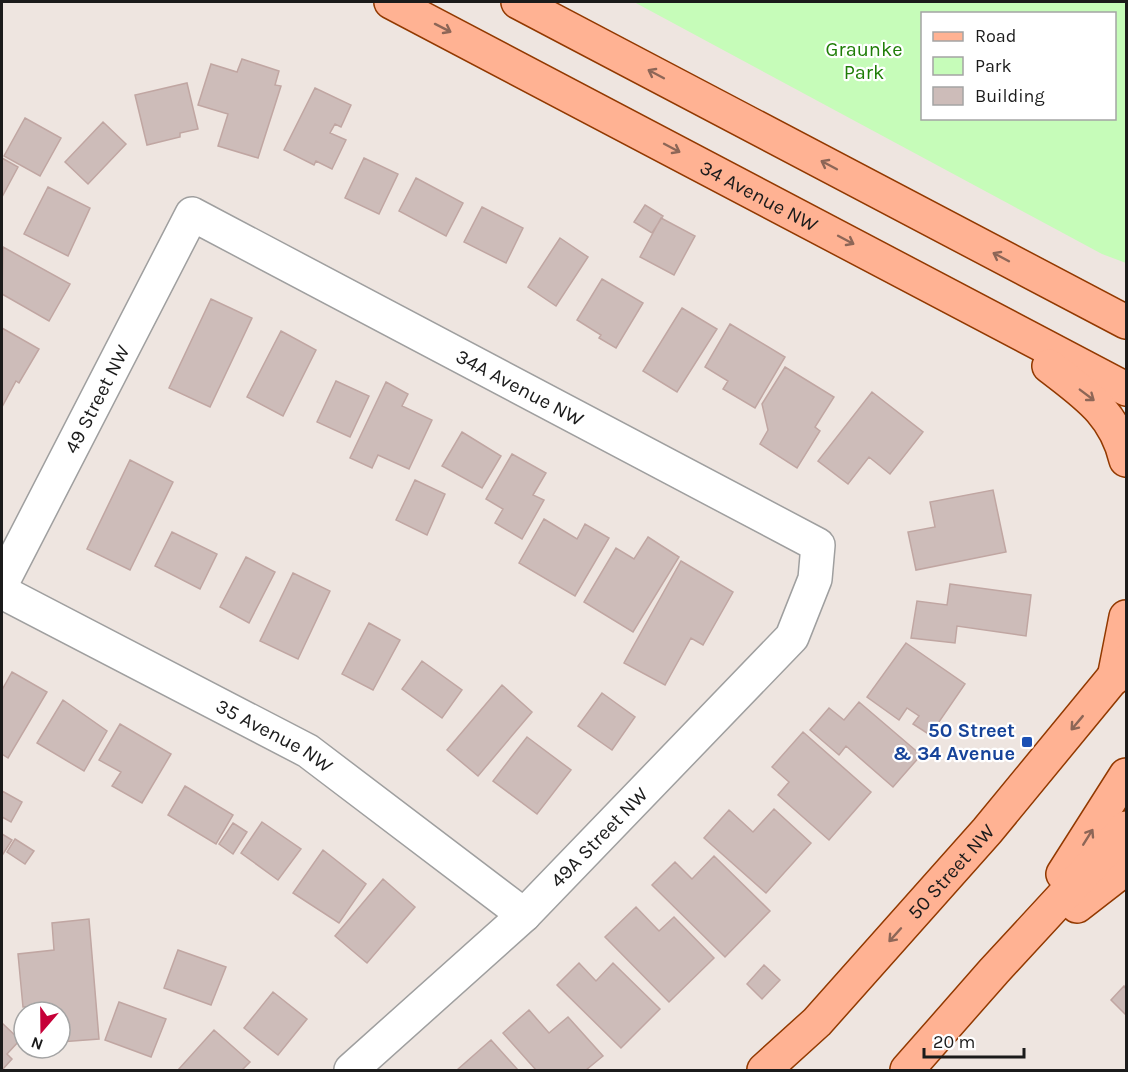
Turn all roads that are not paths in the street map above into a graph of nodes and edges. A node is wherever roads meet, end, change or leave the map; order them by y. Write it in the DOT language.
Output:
graph roads {
  1 [pos="391,2"];
  2 [pos="518,2"];
  3 [pos="192,214"];
  4 [pos="1052,284"];
  5 [pos="1126,299"];
  6 [pos="1126,322"];
  7 [pos="1012,328"];
  8 [pos="1126,389"];
  9 [pos="1126,460"];
  10 [pos="815,579"];
  11 [pos="2,583"];
  12 [pos="2,592"];
  13 [pos="1126,617"];
  14 [pos="1120,670"];
  15 [pos="1126,775"];
  16 [pos="1126,828"];
  17 [pos="1126,868"];
  18 [pos="524,915"];
  19 [pos="994,971"];
  20 [pos="351,1071"];
  21 [pos="764,1071"];
  22 [pos="907,1071"];
  23 [pos="912,1071"];
  1 -- 7 [label="main road, 34 Avenue NW, one-way"];
  4 -- 2 [label="main road, one-way"];
  3 -- 10 [label="street, 34A Avenue NW"];
  3 -- 11 [label="street, 49 Street NW"];
  4 -- 5 [label="main road"];
  4 -- 6 [label="main road"];
  7 -- 8 [label="main road, 34 Avenue NW"];
  7 -- 9 [label="main road, one-way"];
  10 -- 18 [label="street, 49A Street NW"];
  12 -- 18 [label="street, 35 Avenue NW"];
  13 -- 14 [label="main road"];
  14 -- 21 [label="main road, 50 Street NW, one-way"];
  19 -- 15 [label="main road, one-way"];
  16 -- 19 [label="main road"];
  17 -- 23 [label="main road"];
  18 -- 20 [label="street, 49A Street NW"];
  19 -- 22 [label="main road"];
}
